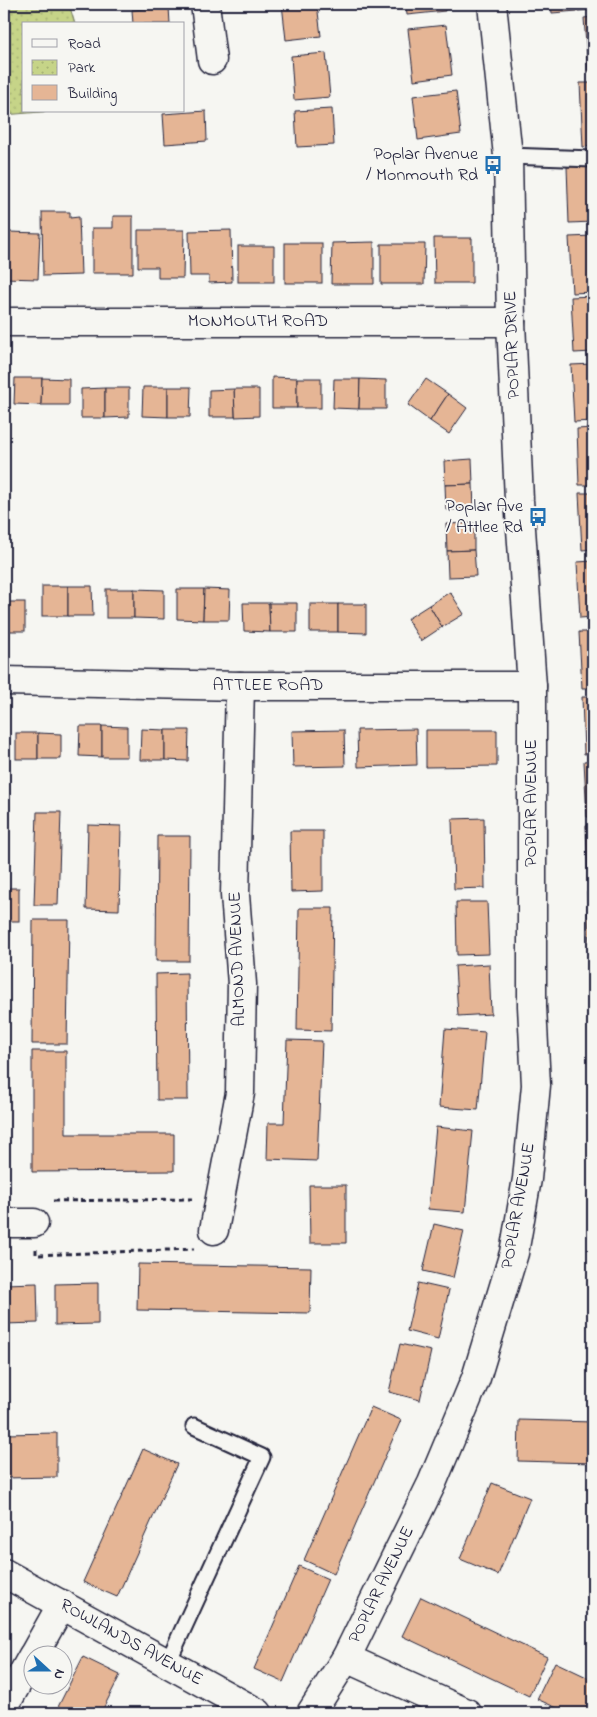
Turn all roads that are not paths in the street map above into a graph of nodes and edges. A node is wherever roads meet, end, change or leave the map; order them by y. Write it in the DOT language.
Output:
graph roads {
  1 [pos="205,4"];
  2 [pos="492,4"];
  3 [pos="212,60"];
  4 [pos="508,156"];
  5 [pos="593,159"];
  6 [pos="4,322"];
  7 [pos="511,322"];
  8 [pos="4,681"];
  9 [pos="240,686"];
  10 [pos="532,686"];
  11 [pos="4,1223"];
  12 [pos="34,1223"];
  13 [pos="214,1230"];
  14 [pos="194,1426"];
  15 [pos="4,1573"];
  16 [pos="62,1604"];
  17 [pos="40,1644"];
  18 [pos="346,1658"];
  19 [pos="167,1664"];
  20 [pos="22,1675"];
  21 [pos="4,1707"];
  22 [pos="258,1713"];
  23 [pos="311,1713"];
  24 [pos="467,1713"];
  1 -- 3 [label="street"];
  2 -- 4 [label="street, POPLAR DRIVE"];
  4 -- 5 [label="lane"];
  4 -- 7 [label="street, POPLAR DRIVE"];
  6 -- 7 [label="street, MONMOUTH ROAD"];
  7 -- 10 [label="street, POPLAR DRIVE"];
  8 -- 9 [label="street, ATTLEE ROAD"];
  9 -- 10 [label="street, ATTLEE ROAD"];
  9 -- 13 [label="street, ALMOND AVENUE"];
  10 -- 18 [label="street, POPLAR AVENUE"];
  11 -- 12 [label="street"];
  14 -- 19 [label="lane"];
  15 -- 16 [label="street, ROWLANDS AVENUE"];
  16 -- 17 [label="street"];
  16 -- 19 [label="street, ROWLANDS AVENUE"];
  18 -- 23 [label="street, POPLAR AVENUE"];
  18 -- 24 [label="street"];
  19 -- 22 [label="street, ROWLANDS AVENUE"];
  20 -- 21 [label="street"];
}
